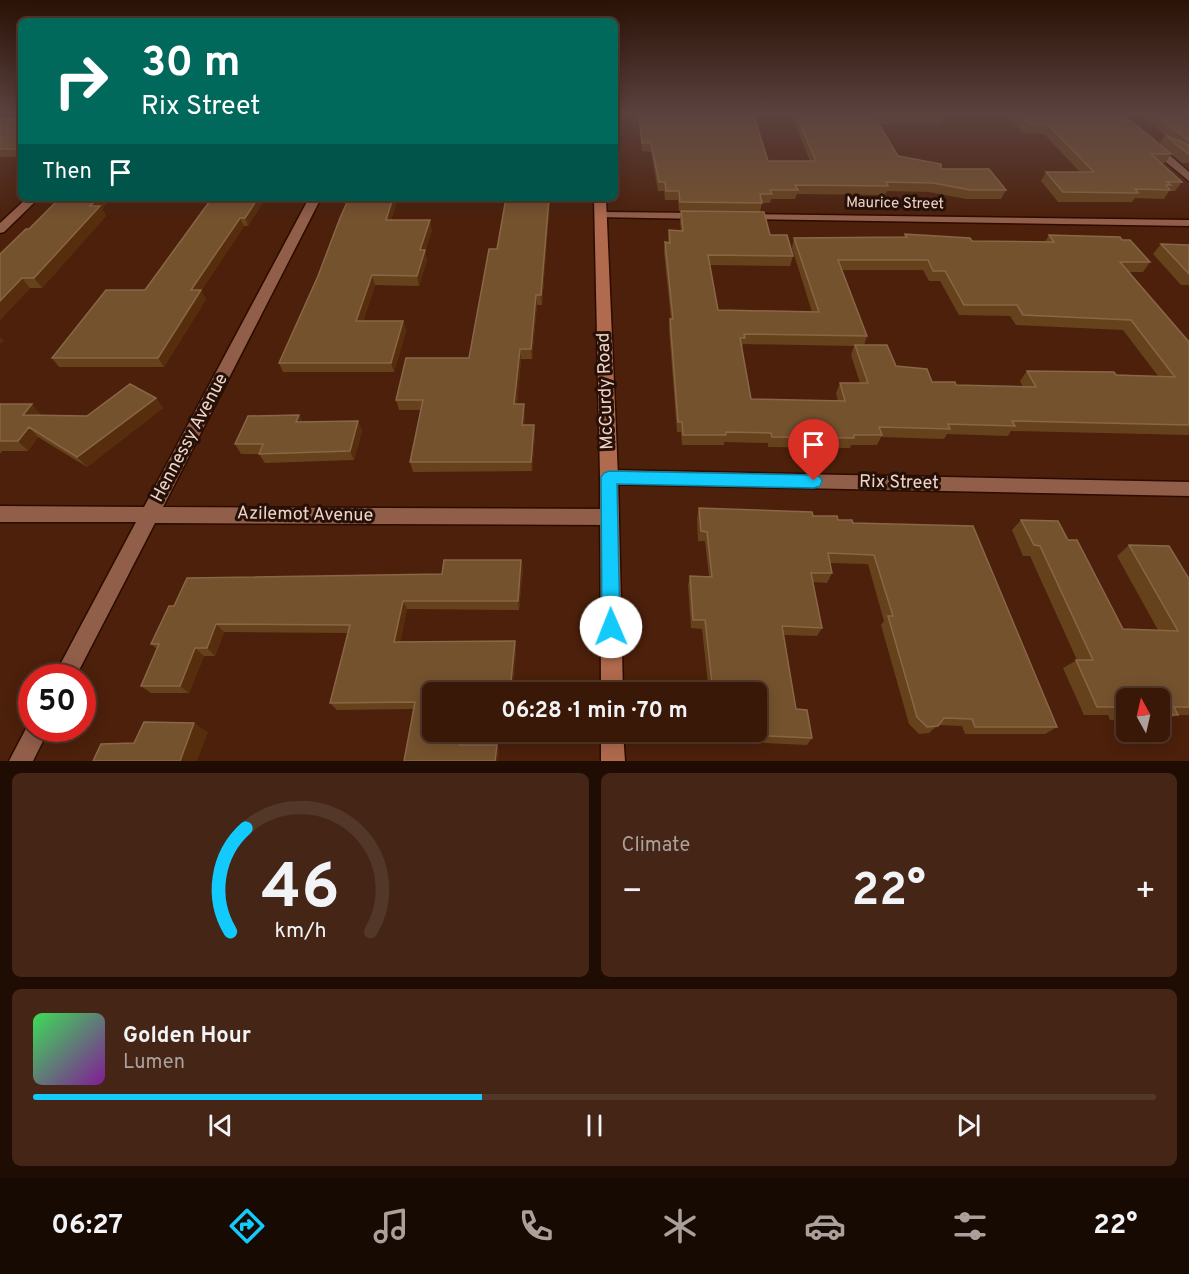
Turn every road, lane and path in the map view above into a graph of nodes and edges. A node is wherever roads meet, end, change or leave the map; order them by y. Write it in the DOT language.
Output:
graph roads {
  1 [pos="1155,149"];
  2 [pos="1189,178"];
  3 [pos="30,201"];
  4 [pos="313,201"];
  5 [pos="601,206"];
  6 [pos="714,216"];
  7 [pos="738,217"];
  8 [pos="1189,223"];
  9 [pos="0,229"];
  10 [pos="609,477"];
  11 [pos="1189,489"];
  12 [pos="150,513"];
  13 [pos="0,514"];
  14 [pos="610,518"];
  15 [pos="71,664"];
  16 [pos="612,682"];
  17 [pos="31,742"];
  18 [pos="612,742"];
  19 [pos="21,761"];
  20 [pos="613,761"];
  1 -- 2 [label="street"];
  3 -- 9 [label="street"];
  4 -- 12 [label="street, Hennessy Avenue"];
  5 -- 6 [label="street"];
  5 -- 10 [label="main road, McCurdy Road"];
  7 -- 8 [label="street, Maurice Street"];
  10 -- 11 [label="street, Rix Street"];
  10 -- 14 [label="main road, McCurdy Road"];
  12 -- 13 [label="street, Azilemot Avenue"];
  12 -- 14 [label="street, Azilemot Avenue"];
  12 -- 15 [label="street, Hennessy Avenue"];
  14 -- 16 [label="main road, McCurdy Road"];
  17 -- 19 [label="street"];
  18 -- 20 [label="main road"];
}
